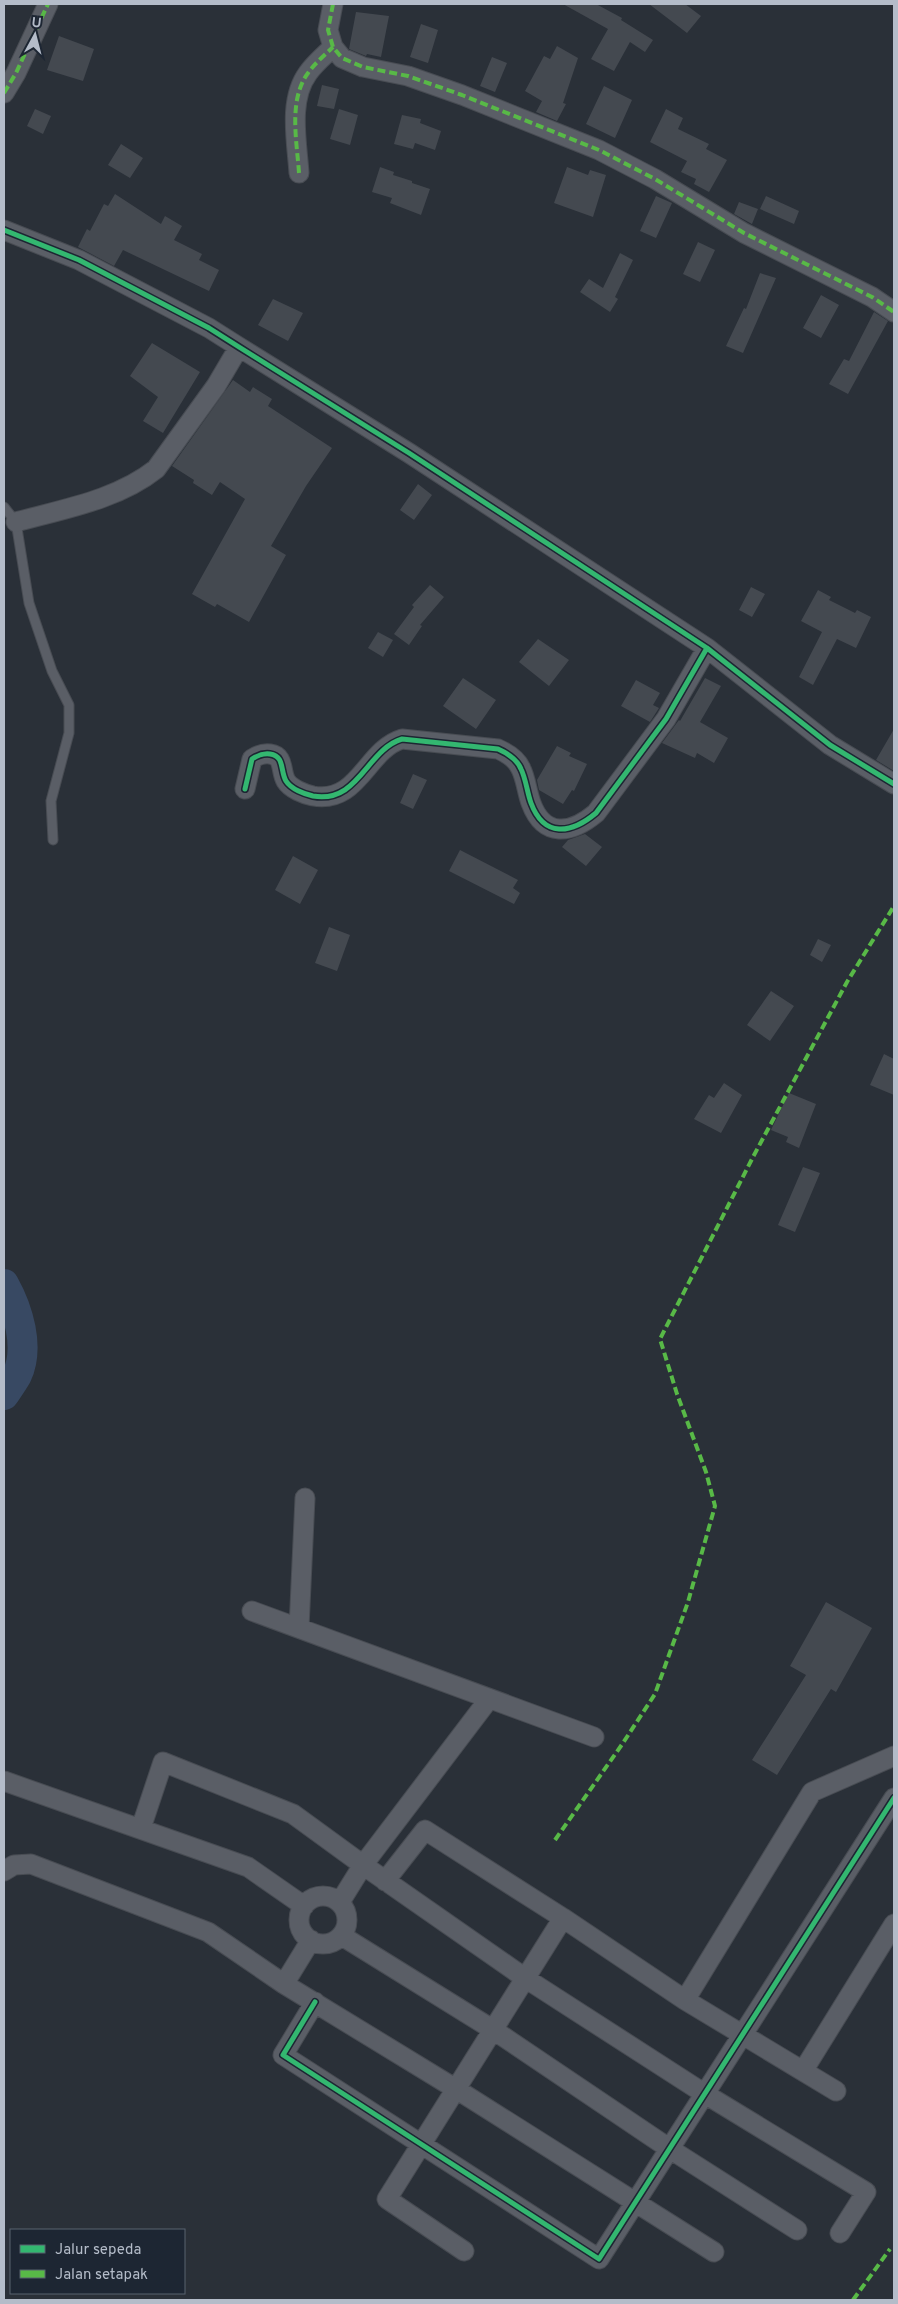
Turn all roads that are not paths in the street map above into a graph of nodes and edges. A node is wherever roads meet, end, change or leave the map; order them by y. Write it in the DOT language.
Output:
graph roads {
  1 [pos="48,4"];
  2 [pos="333,4"];
  3 [pos="333,47"];
  4 [pos="4,93"];
  5 [pos="299,173"];
  6 [pos="4,230"];
  7 [pos="894,312"];
  8 [pos="239,347"];
  9 [pos="4,507"];
  10 [pos="16,522"];
  11 [pos="707,648"];
  12 [pos="894,784"];
  13 [pos="245,789"];
  14 [pos="53,840"];
  15 [pos="305,1498"];
  16 [pos="252,1611"];
  17 [pos="299,1628"];
  18 [pos="489,1698"];
  19 [pos="594,1737"];
  20 [pos="894,1756"];
  21 [pos="4,1781"];
  22 [pos="894,1798"];
  23 [pos="141,1828"];
  24 [pos="363,1865"];
  25 [pos="4,1871"];
  26 [pos="385,1881"];
  27 [pos="340,1902"];
  28 [pos="304,1906"];
  29 [pos="563,1918"];
  30 [pos="893,1930"];
  31 [pos="342,1936"];
  32 [pos="311,1940"];
  33 [pos="525,1978"];
  34 [pos="284,1984"];
  35 [pos="685,2000"];
  36 [pos="315,2002"];
  37 [pos="492,2029"];
  38 [pos="743,2035"];
  39 [pos="803,2071"];
  40 [pos="456,2089"];
  41 [pos="836,2091"];
  42 [pos="705,2094"];
  43 [pos="422,2144"];
  44 [pos="670,2149"];
  45 [pos="635,2202"];
  46 [pos="797,2230"];
  47 [pos="840,2233"];
  48 [pos="464,2251"];
  49 [pos="714,2252"];
  1 -- 4 [label="street"];
  2 -- 3 [label="street"];
  3 -- 5 [label="street"];
  3 -- 7 [label="street"];
  6 -- 8 [label="street"];
  8 -- 10 [label="street"];
  8 -- 11 [label="street"];
  9 -- 10 [label="lane"];
  10 -- 14 [label="lane"];
  11 -- 12 [label="street"];
  11 -- 13 [label="street"];
  15 -- 17 [label="street"];
  16 -- 17 [label="street"];
  17 -- 18 [label="street"];
  18 -- 19 [label="street"];
  18 -- 24 [label="street"];
  20 -- 35 [label="street"];
  21 -- 23 [label="street"];
  22 -- 38 [label="street"];
  23 -- 24 [label="street"];
  23 -- 28 [label="street"];
  24 -- 26 [label="street"];
  24 -- 27 [label="street"];
  25 -- 34 [label="street"];
  26 -- 29 [label="street"];
  26 -- 33 [label="street"];
  27 -- 28 [label="street"];
  27 -- 31 [label="street"];
  28 -- 32 [label="street"];
  29 -- 33 [label="street"];
  29 -- 35 [label="street"];
  30 -- 39 [label="street"];
  31 -- 32 [label="street"];
  31 -- 37 [label="street"];
  32 -- 34 [label="street"];
  33 -- 37 [label="street"];
  33 -- 42 [label="street"];
  34 -- 36 [label="street"];
  35 -- 38 [label="street"];
  36 -- 40 [label="street"];
  36 -- 43 [label="street"];
  37 -- 40 [label="street"];
  37 -- 44 [label="street"];
  38 -- 39 [label="street"];
  38 -- 42 [label="street"];
  39 -- 41 [label="street"];
  40 -- 43 [label="street"];
  40 -- 45 [label="street"];
  42 -- 44 [label="street"];
  42 -- 47 [label="street"];
  43 -- 45 [label="street"];
  43 -- 48 [label="street"];
  44 -- 45 [label="street"];
  44 -- 46 [label="street"];
  45 -- 49 [label="street"];
}
